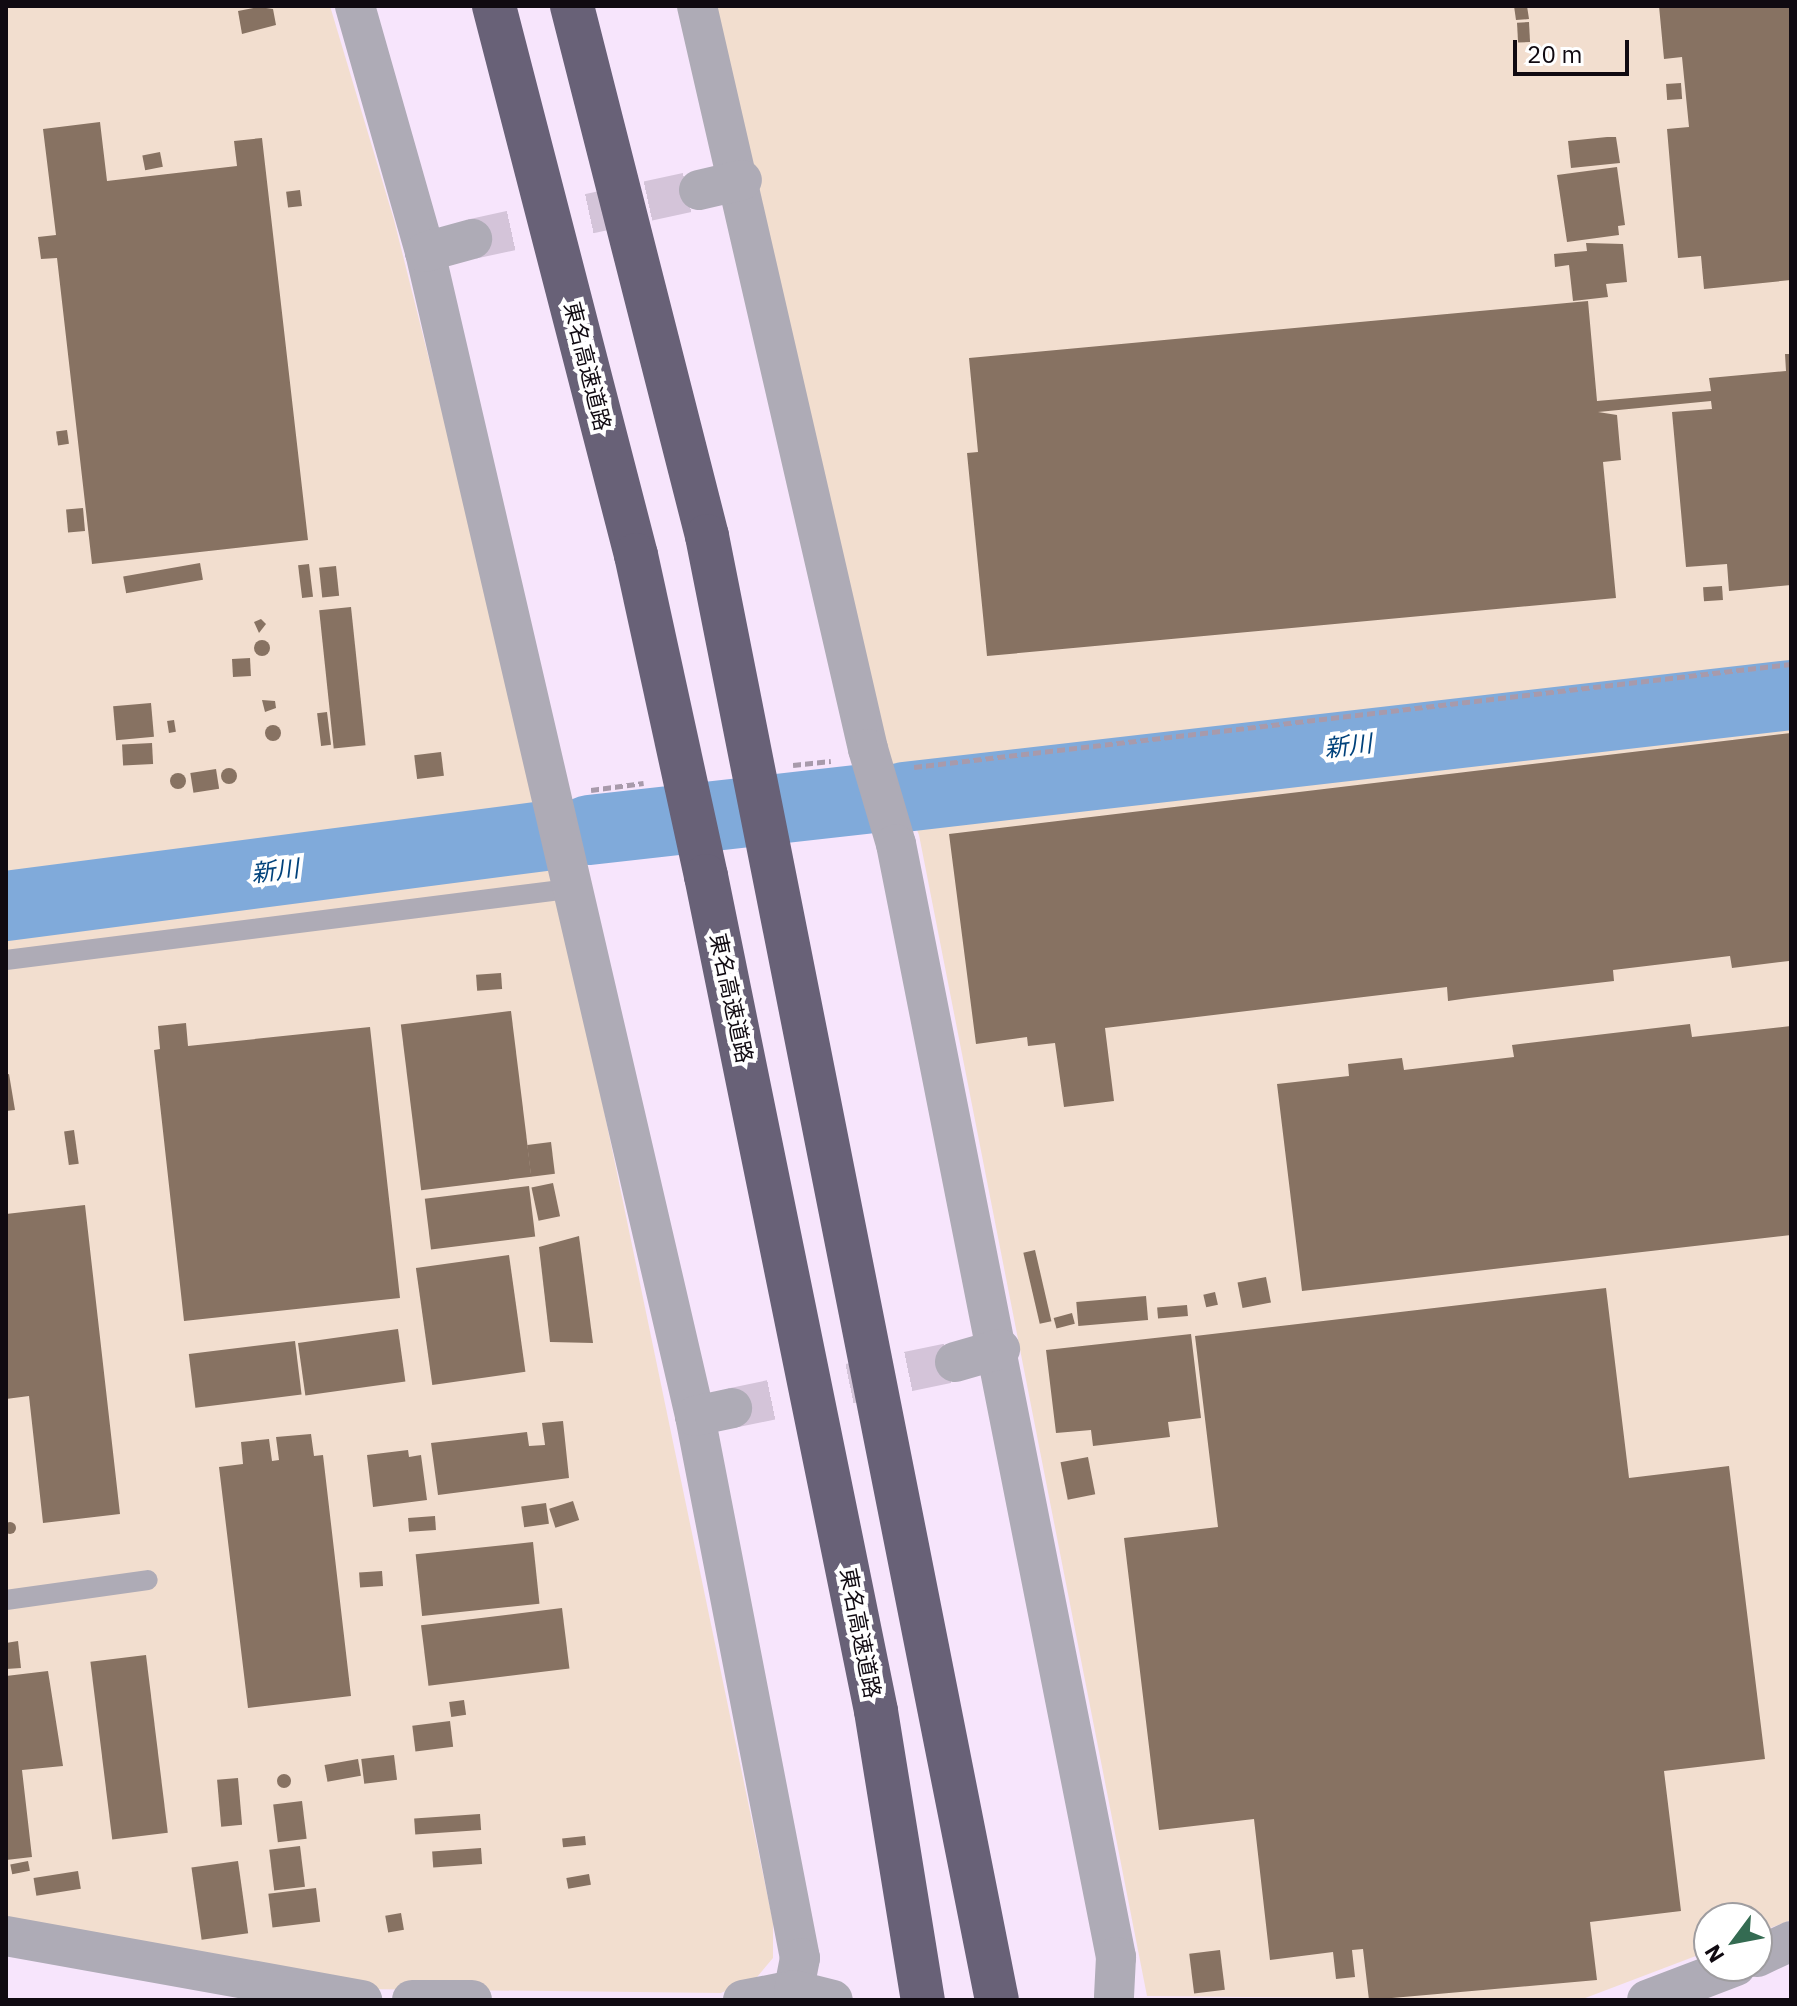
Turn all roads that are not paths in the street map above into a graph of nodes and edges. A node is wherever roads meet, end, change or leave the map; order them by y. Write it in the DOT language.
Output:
graph roads {
  1 [pos="355,6"];
  2 [pos="494,6"];
  3 [pos="572,6"];
  4 [pos="697,6"];
  5 [pos="742,180"];
  6 [pos="699,190"];
  7 [pos="472,239"];
  8 [pos="425,252"];
  9 [pos="577,888"];
  10 [pos="6,960"];
  11 [pos="1000,1349"];
  12 [pos="955,1362"];
  13 [pos="148,1580"];
  14 [pos="6,1600"];
  15 [pos="6,1936"];
  16 [pos="1694,1982"];
  17 [pos="794,1990"];
  18 [pos="1110,1999"];
  19 [pos="362,2000"];
  20 [pos="412,2000"];
  21 [pos="459,2000"];
  22 [pos="743,2000"];
  23 [pos="833,2000"];
  24 [pos="923,2000"];
  25 [pos="997,2000"];
  26 [pos="1647,2000"];
  1 -- 8 [label="street"];
  2 -- 24 [label="highway, 東名高速道路"];
  3 -- 25 [label="highway"];
  4 -- 5 [label="street"];
  5 -- 6 [label="street"];
  5 -- 11 [label="street"];
  7 -- 8 [label="street"];
  8 -- 9 [label="street"];
  9 -- 10 [label="lane"];
  9 -- 17 [label="street"];
  11 -- 12 [label="street"];
  11 -- 18 [label="street"];
  13 -- 14 [label="lane"];
  15 -- 19 [label="street"];
  16 -- 26 [label="street"];
  17 -- 22 [label="street"];
  17 -- 23 [label="street"];
  20 -- 21 [label="street"];
}
